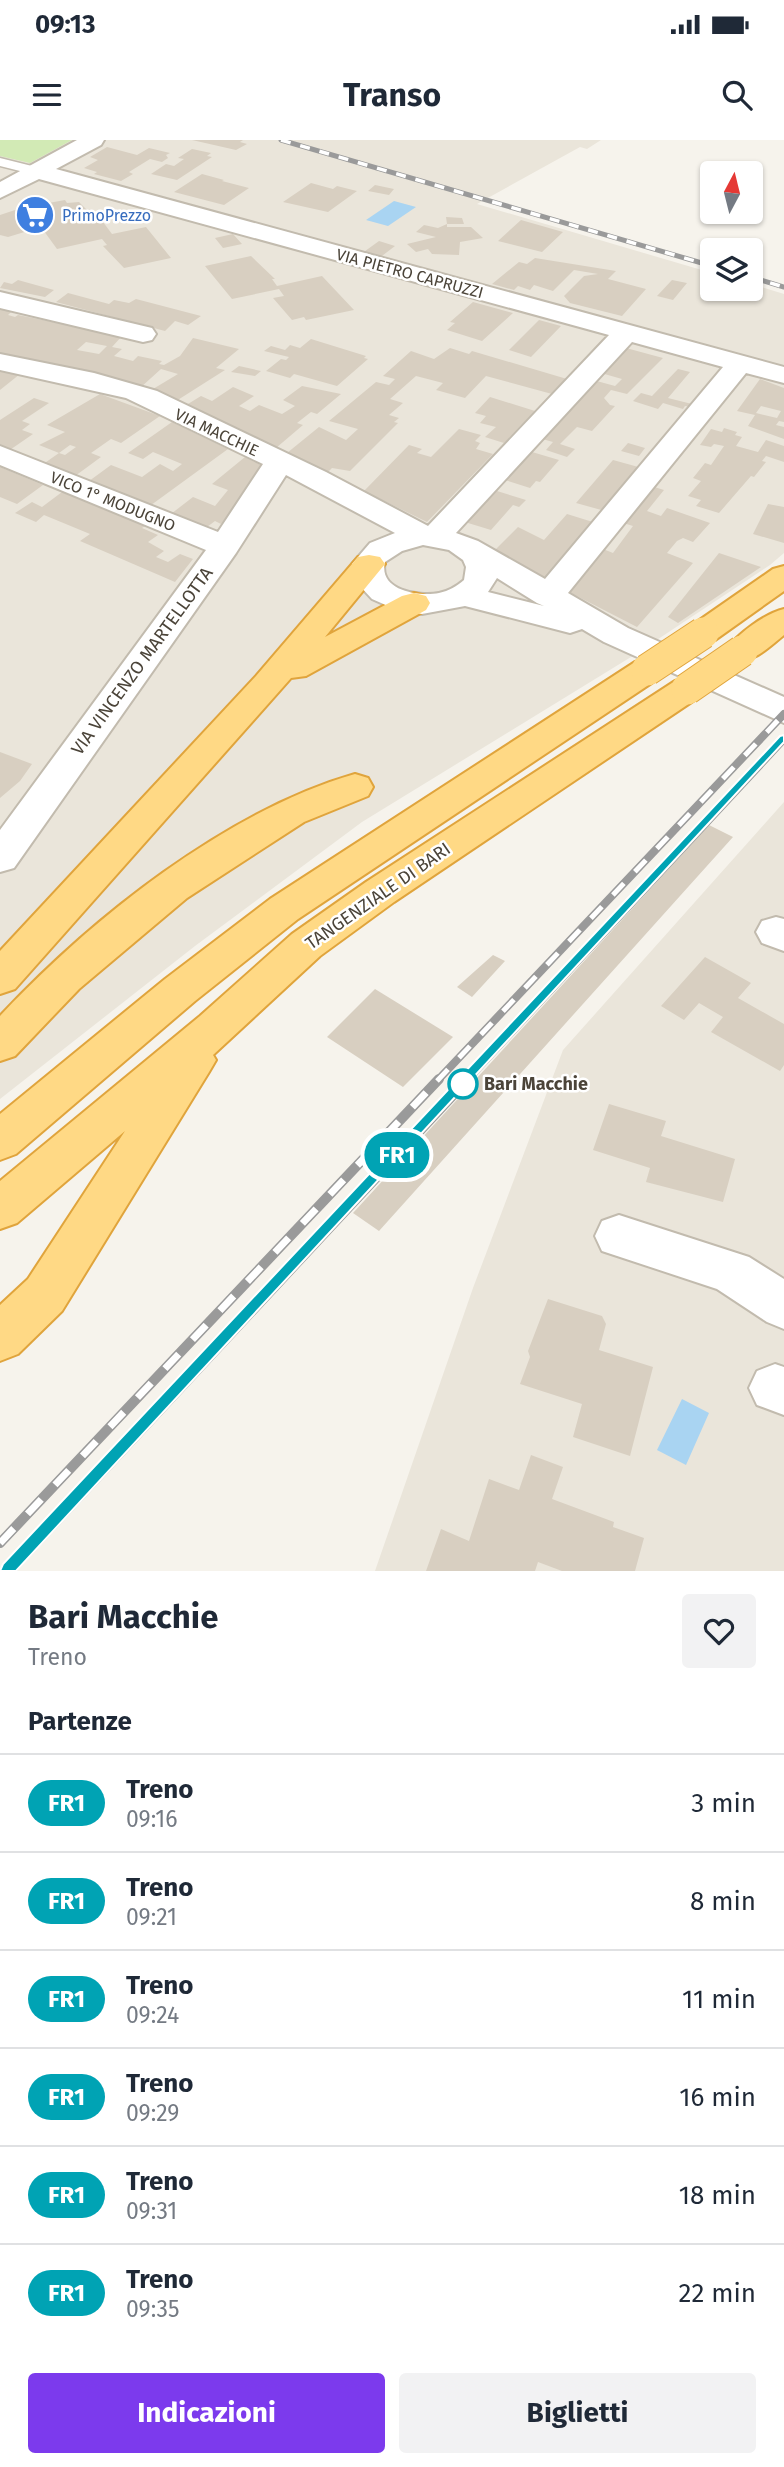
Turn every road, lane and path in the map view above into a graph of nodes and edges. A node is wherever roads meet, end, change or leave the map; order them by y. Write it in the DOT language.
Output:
graph roads {
  1 [pos="93,140"];
  2 [pos="0,162"];
  3 [pos="36,171"];
  4 [pos="0,191"];
  5 [pos="0,300"];
  6 [pos="626,332"];
  7 [pos="142,334"];
  8 [pos="0,362"];
  9 [pos="740,363"];
  10 [pos="784,375"];
  11 [pos="0,455"];
  12 [pos="279,462"];
  13 [pos="350,494"];
  14 [pos="429,536"];
  15 [pos="225,546"];
  16 [pos="473,551"];
  17 [pos="376,555"];
  18 [pos="784,576"];
  19 [pos="463,596"];
  20 [pos="548,596"];
  21 [pos="414,603"];
  22 [pos="784,619"];
  23 [pos="616,635"];
  24 [pos="268,684"];
  25 [pos="784,711"];
  26 [pos="355,787"];
  27 [pos="6,839"];
  28 [pos="0,978"];
  29 [pos="215,1028"];
  30 [pos="0,1044"];
  31 [pos="0,1140"];
  32 [pos="0,1209"];
  33 [pos="619,1236"];
  34 [pos="784,1306"];
  35 [pos="0,1338"];
  1 -- 3 [label="street"];
  2 -- 3 [label="lane"];
  3 -- 4 [label="street"];
  3 -- 6 [label="street, VIA PIETRO CAPRUZZI"];
  5 -- 7 [label="street"];
  6 -- 9 [label="street, VIA PIETRO CAPRUZZI"];
  6 -- 14 [label="street"];
  8 -- 12 [label="street, VIA MACCHIE"];
  9 -- 10 [label="street, VIA PIETRO CAPRUZZI"];
  9 -- 20 [label="street"];
  11 -- 15 [label="street, VICO 1° MODUGNO"];
  12 -- 13 [label="street, VIA MACCHIE"];
  12 -- 15 [label="street, VIA VINCENZO MARTELLOTTA"];
  13 -- 14 [label="street, VIA MACCHIE"];
  13 -- 17 [label="street"];
  14 -- 16 [label="street"];
  14 -- 17 [label="street"];
  15 -- 27 [label="street, VIA VINCENZO MARTELLOTTA"];
  16 -- 19 [label="street"];
  16 -- 20 [label="street"];
  17 -- 21 [label="street"];
  17 -- 24 [label="highway"];
  18 -- 31 [label="highway, bridge"];
  19 -- 21 [label="street"];
  19 -- 23 [label="street"];
  20 -- 23 [label="street"];
  21 -- 24 [label="highway"];
  22 -- 29 [label="highway, TANGENZIALE DI BARI, bridge"];
  23 -- 25 [label="street"];
  24 -- 28 [label="highway"];
  26 -- 30 [label="highway"];
  29 -- 32 [label="highway, TANGENZIALE DI BARI"];
  29 -- 35 [label="highway"];
  33 -- 34 [label="street"];
}
